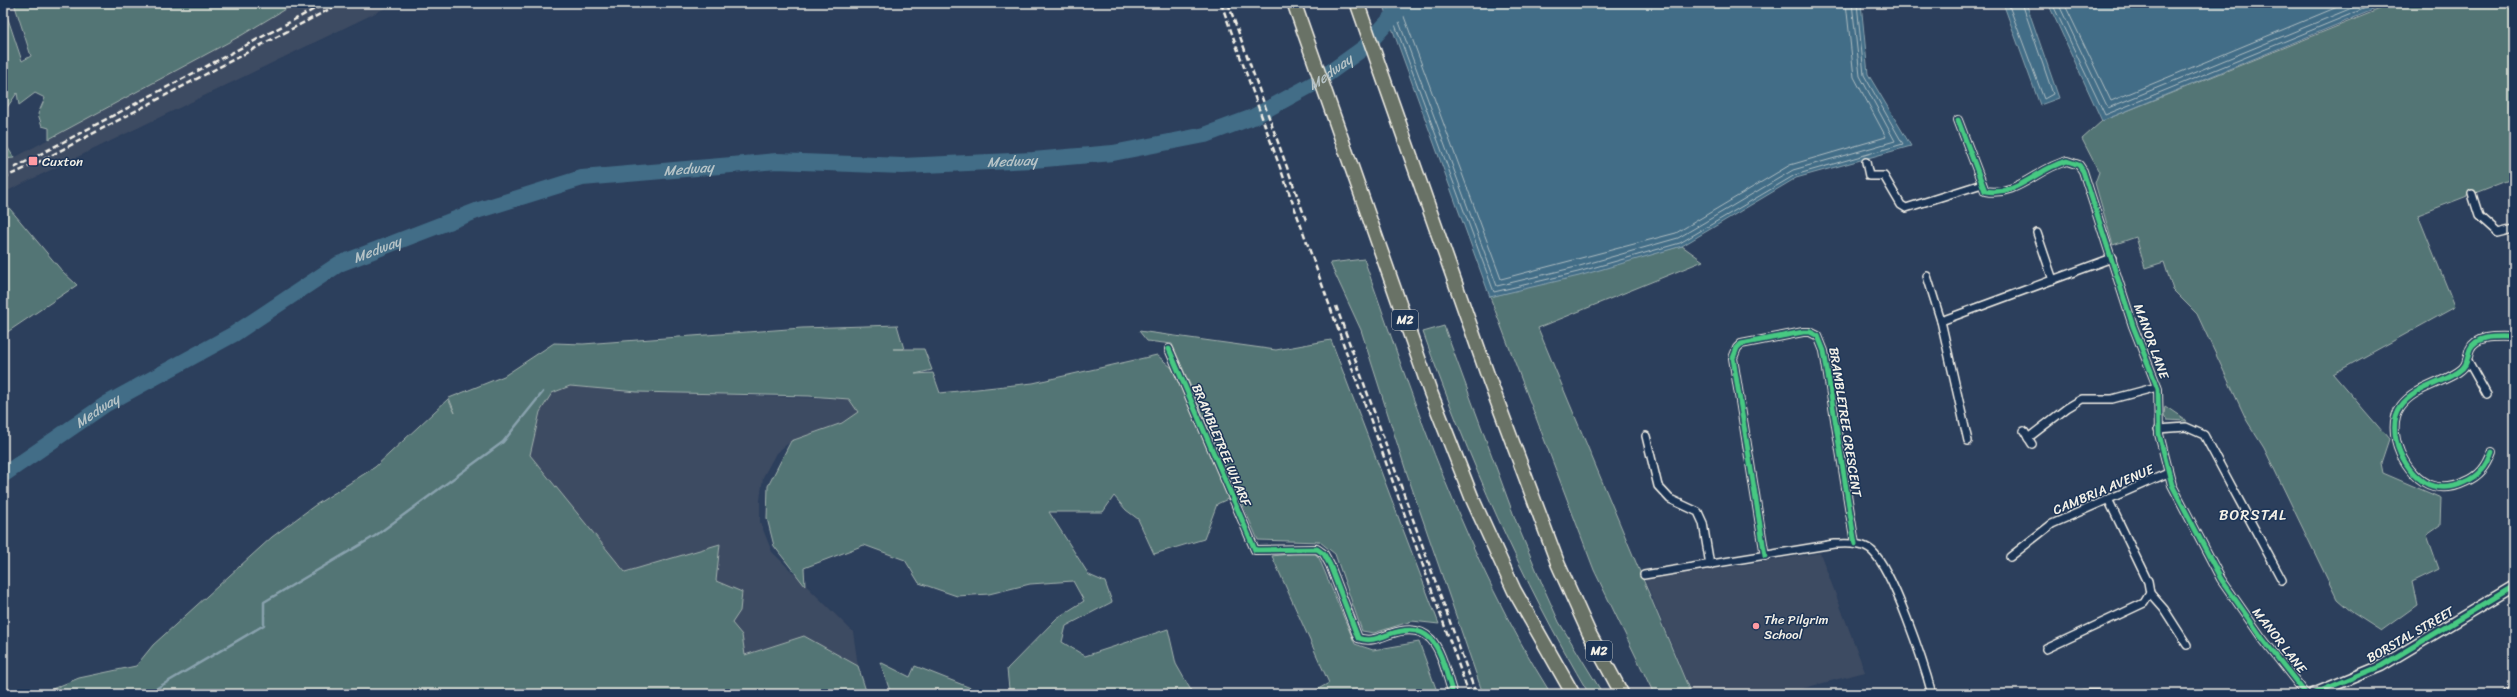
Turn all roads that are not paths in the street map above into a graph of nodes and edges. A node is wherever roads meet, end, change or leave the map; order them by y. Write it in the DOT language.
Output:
graph roads {
  1 [pos="1294,3"];
  2 [pos="1357,3"];
  3 [pos="1958,120"];
  4 [pos="1866,162"];
  5 [pos="1982,184"];
  6 [pos="2472,194"];
  7 [pos="2514,229"];
  8 [pos="2037,233"];
  9 [pos="2112,258"];
  10 [pos="1927,276"];
  11 [pos="2053,280"];
  12 [pos="1941,321"];
  13 [pos="2514,337"];
  14 [pos="1169,349"];
  15 [pos="2468,361"];
  16 [pos="2157,387"];
  17 [pos="2487,395"];
  18 [pos="2158,429"];
  19 [pos="1646,436"];
  20 [pos="2028,438"];
  21 [pos="1968,440"];
  22 [pos="2492,452"];
  23 [pos="2168,473"];
  24 [pos="2108,499"];
  25 [pos="1855,544"];
  26 [pos="1765,556"];
  27 [pos="2010,557"];
  28 [pos="1710,565"];
  29 [pos="1644,576"];
  30 [pos="2282,580"];
  31 [pos="2514,586"];
  32 [pos="2150,593"];
  33 [pos="2187,645"];
  34 [pos="2046,649"];
  35 [pos="2514,690"];
  36 [pos="1453,694"];
  37 [pos="1573,694"];
  38 [pos="1622,694"];
  39 [pos="1932,694"];
  40 [pos="2084,694"];
  41 [pos="2097,694"];
  42 [pos="2306,694"];
  43 [pos="2313,694"];
  44 [pos="2507,694"];
  1 -- 37 [label="highway, M2"];
  2 -- 38 [label="highway, M2"];
  3 -- 5 [label="street"];
  4 -- 5 [label="street"];
  5 -- 9 [label="street, MANOR LANE"];
  6 -- 7 [label="street"];
  8 -- 11 [label="street"];
  9 -- 11 [label="street"];
  9 -- 16 [label="street, MANOR LANE"];
  10 -- 12 [label="street"];
  11 -- 12 [label="street"];
  12 -- 21 [label="street"];
  13 -- 15 [label="street"];
  14 -- 36 [label="street, BRAMBLETREE WHARF"];
  15 -- 17 [label="street"];
  15 -- 22 [label="street"];
  16 -- 18 [label="street, MANOR LANE"];
  16 -- 20 [label="street"];
  18 -- 23 [label="street, MANOR LANE"];
  18 -- 30 [label="street"];
  19 -- 28 [label="street"];
  23 -- 24 [label="street, CAMBRIA AVENUE"];
  23 -- 42 [label="street, MANOR LANE"];
  24 -- 27 [label="street, CAMBRIA AVENUE"];
  24 -- 32 [label="street"];
  25 -- 26 [label="street"];
  25 -- 26 [label="street, BRAMBLETREE CRESCENT"];
  25 -- 39 [label="street"];
  26 -- 28 [label="street"];
  28 -- 29 [label="street"];
  31 -- 43 [label="street, BORSTAL STREET"];
  32 -- 33 [label="street"];
  32 -- 34 [label="street"];
  35 -- 44 [label="street"];
  40 -- 41 [label="street"];
}
